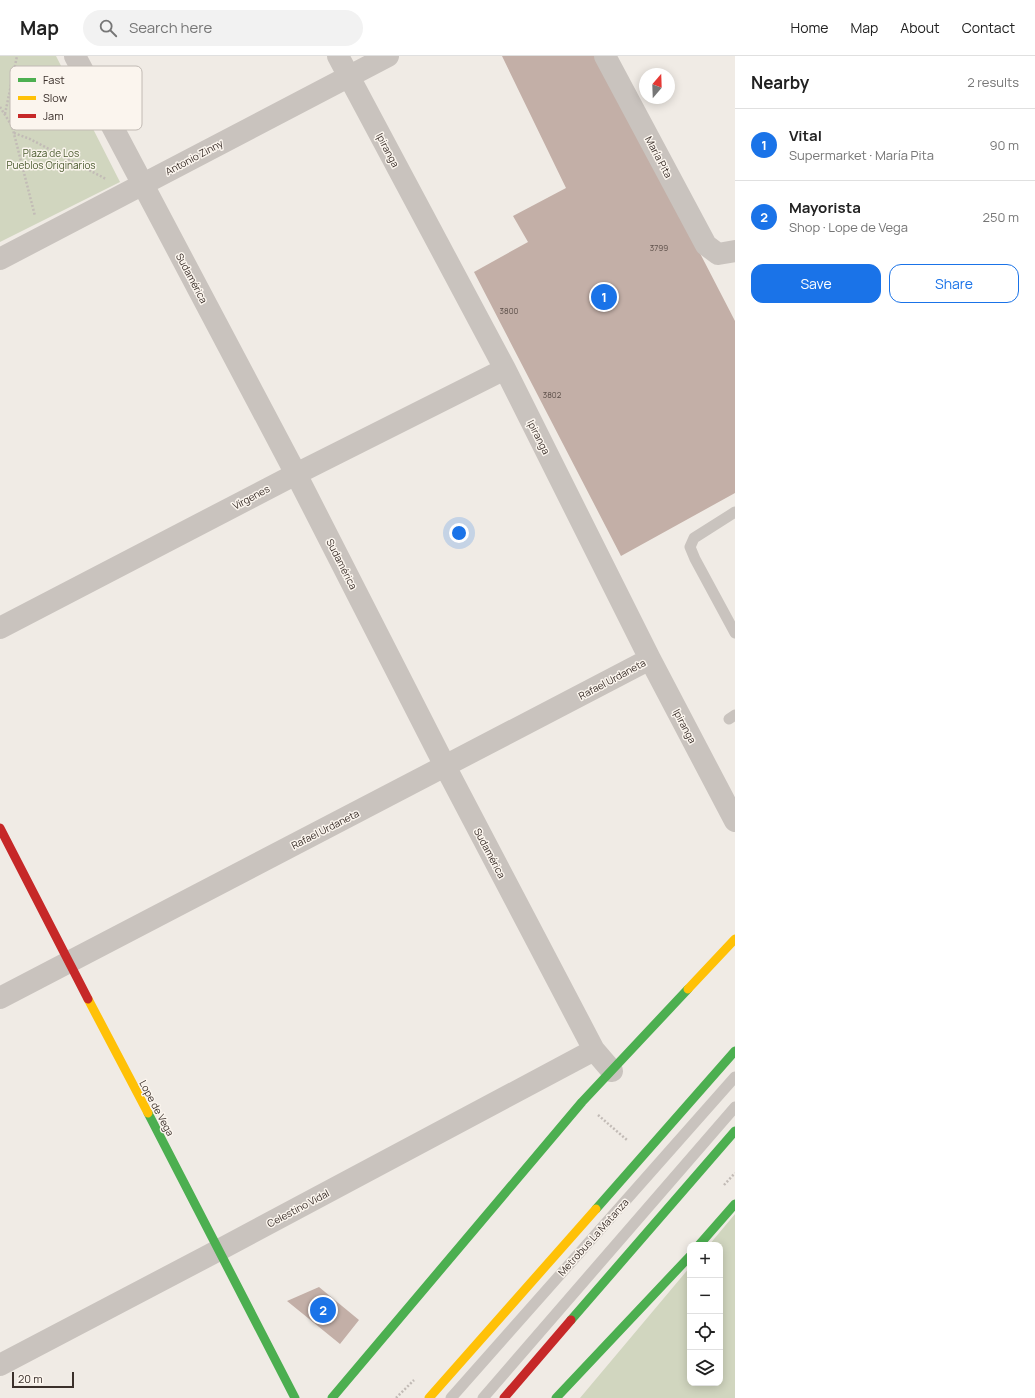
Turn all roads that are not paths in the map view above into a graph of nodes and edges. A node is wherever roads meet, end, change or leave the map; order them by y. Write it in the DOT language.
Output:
graph roads {
  1 [pos="75,56"];
  2 [pos="338,56"];
  3 [pos="388,56"];
  4 [pos="605,56"];
  5 [pos="79,66"];
  6 [pos="349,76"];
  7 [pos="107,130"];
  8 [pos="133,189"];
  9 [pos="727,252"];
  10 [pos="0,259"];
  11 [pos="504,369"];
  12 [pos="296,474"];
  13 [pos="734,515"];
  14 [pos="0,628"];
  15 [pos="735,633"];
  16 [pos="650,659"];
  17 [pos="445,766"];
  18 [pos="735,821"];
  19 [pos="0,828"];
  20 [pos="735,939"];
  21 [pos="68,962"];
  22 [pos="0,998"];
  23 [pos="594,1050"];
  24 [pos="735,1051"];
  25 [pos="612,1071"];
  26 [pos="735,1077"];
  27 [pos="735,1107"];
  28 [pos="735,1131"];
  29 [pos="735,1204"];
  30 [pos="702,1242"];
  31 [pos="219,1250"];
  32 [pos="687,1259"];
  33 [pos="0,1365"];
  34 [pos="295,1398"];
  35 [pos="332,1398"];
  36 [pos="429,1398"];
  37 [pos="451,1398"];
  38 [pos="483,1398"];
  39 [pos="504,1398"];
  40 [pos="556,1398"];
  1 -- 5 [label="street, Sudamérica"];
  2 -- 6 [label="street, Ipiranga"];
  3 -- 6 [label="street, Antonio Zinny"];
  4 -- 9 [label="street, María Pita"];
  6 -- 8 [label="street, Antonio Zinny"];
  6 -- 11 [label="street, Ipiranga"];
  7 -- 8 [label="street, Sudamérica"];
  8 -- 10 [label="street, Antonio Zinny"];
  8 -- 12 [label="street, Sudamérica"];
  11 -- 12 [label="street, Vírgenes"];
  11 -- 16 [label="street, Ipiranga"];
  12 -- 14 [label="street, Vírgenes"];
  12 -- 17 [label="street, Sudamérica"];
  13 -- 15 [label="lane"];
  16 -- 17 [label="street, Rafael Urdaneta"];
  16 -- 18 [label="street, Ipiranga"];
  17 -- 21 [label="street, Rafael Urdaneta"];
  17 -- 23 [label="street, Sudamérica"];
  19 -- 21 [label="main road, Lope de Vega"];
  20 -- 25 [label="main road"];
  21 -- 22 [label="street, Rafael Urdaneta"];
  21 -- 31 [label="main road, Lope de Vega"];
  23 -- 25 [label="street, Sudamérica"];
  23 -- 31 [label="street, Celestino Vidal"];
  24 -- 36 [label="main road"];
  25 -- 35 [label="main road"];
  26 -- 37 [label="lane, Metrobus La Matanza"];
  27 -- 38 [label="lane"];
  28 -- 39 [label="main road"];
  29 -- 30 [label="main road"];
  31 -- 33 [label="street, Celestino Vidal"];
  31 -- 34 [label="main road, Lope de Vega"];
  32 -- 40 [label="main road"];
}
